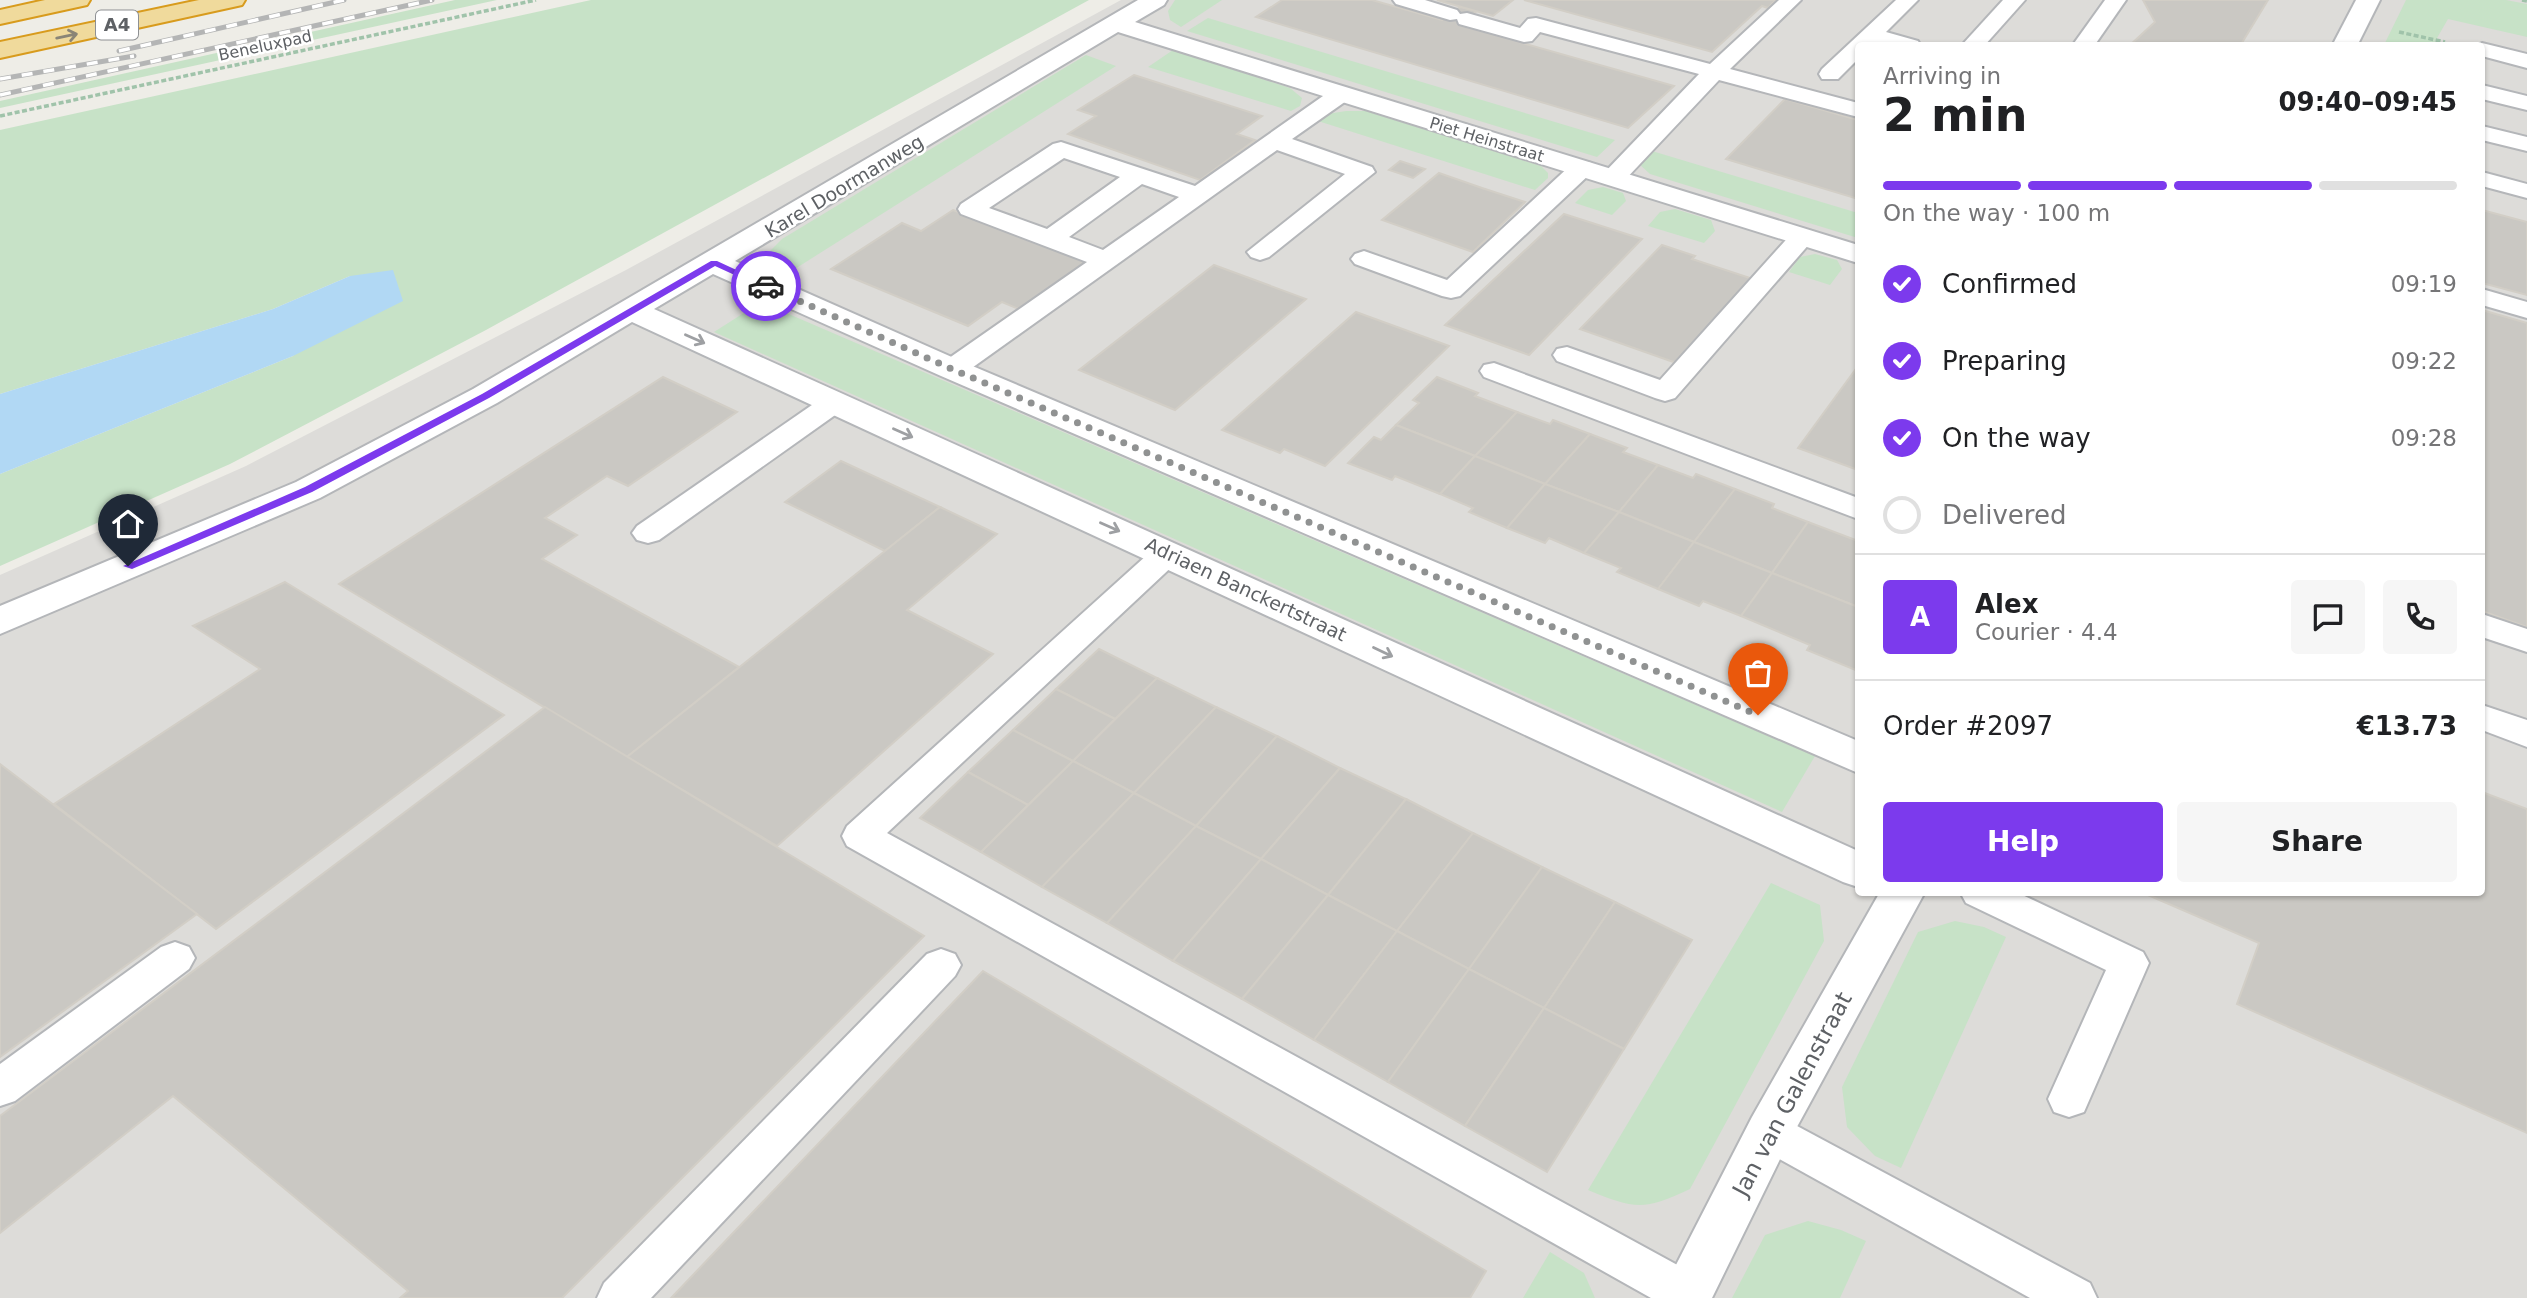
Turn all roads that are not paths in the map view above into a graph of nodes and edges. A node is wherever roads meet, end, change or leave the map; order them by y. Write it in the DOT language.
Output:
graph roads {
  1 [pos="78,0"];
  2 [pos="233,0"];
  3 [pos="1155,0"];
  4 [pos="1403,0"];
  5 [pos="1791,0"];
  6 [pos="1908,0"];
  7 [pos="2015,0"];
  8 [pos="2116,0"];
  9 [pos="2368,0"];
  10 [pos="0,17"];
  11 [pos="1116,24"];
  12 [pos="1864,42"];
  13 [pos="1976,42"];
  14 [pos="2086,42"];
  15 [pos="2346,42"];
  16 [pos="0,50"];
  17 [pos="1855,51"];
  18 [pos="2485,52"];
  19 [pos="2527,61"];
  20 [pos="1714,72"];
  21 [pos="1830,74"];
  22 [pos="2485,93"];
  23 [pos="1341,94"];
  24 [pos="2527,103"];
  25 [pos="1855,109"];
  26 [pos="2485,134"];
  27 [pos="1275,141"];
  28 [pos="2527,145"];
  29 [pos="1582,169"];
  30 [pos="1139,175"];
  31 [pos="1613,178"];
  32 [pos="2485,180"];
  33 [pos="2527,191"];
  34 [pos="1197,195"];
  35 [pos="1802,237"];
  36 [pos="1050,239"];
  37 [pos="1260,252"];
  38 [pos="1855,253"];
  39 [pos="1364,259"];
  40 [pos="1106,260"];
  41 [pos="714,263"];
  42 [pos="2485,298"];
  43 [pos="2527,310"];
  44 [pos="633,311"];
  45 [pos="1567,355"];
  46 [pos="952,369"];
  47 [pos="1494,371"];
  48 [pos="835,402"];
  49 [pos="1855,508"];
  50 [pos="648,533"];
  51 [pos="1168,553"];
  52 [pos="0,621"];
  53 [pos="2485,626"];
  54 [pos="2527,641"];
  55 [pos="2485,718"];
  56 [pos="2527,734"];
  57 [pos="1855,757"];
  58 [pos="1855,869"];
  59 [pos="1901,896"];
  60 [pos="1987,896"];
  61 [pos="175,958"];
  62 [pos="940,965"];
  63 [pos="0,1088"];
  64 [pos="2069,1099"];
  65 [pos="1769,1132"];
  66 [pos="1686,1296"];
  67 [pos="620,1298"];
  68 [pos="2074,1298"];
  1 -- 10 [label="highway, A4"];
  16 -- 2 [label="highway, A4, one-way"];
  3 -- 11 [label="street, Karel Doormanweg"];
  4 -- 20 [label="lane"];
  5 -- 20 [label="lane"];
  6 -- 12 [label="lane"];
  7 -- 13 [label="lane"];
  8 -- 14 [label="lane"];
  9 -- 15 [label="street"];
  11 -- 23 [label="street, Piet Heinstraat"];
  11 -- 41 [label="street, Karel Doormanweg"];
  17 -- 21 [label="lane"];
  18 -- 19 [label="lane"];
  20 -- 25 [label="lane"];
  20 -- 31 [label="lane"];
  22 -- 24 [label="lane"];
  23 -- 27 [label="lane"];
  23 -- 29 [label="street, Piet Heinstraat"];
  26 -- 28 [label="lane"];
  27 -- 34 [label="lane"];
  27 -- 37 [label="lane"];
  29 -- 31 [label="street, Piet Heinstraat"];
  29 -- 39 [label="lane"];
  30 -- 34 [label="lane"];
  30 -- 36 [label="lane"];
  30 -- 36 [label="lane"];
  31 -- 35 [label="street, Piet Heinstraat"];
  32 -- 33 [label="lane"];
  34 -- 40 [label="lane"];
  35 -- 38 [label="street, Piet Heinstraat"];
  35 -- 45 [label="lane"];
  36 -- 40 [label="lane"];
  40 -- 46 [label="lane"];
  41 -- 44 [label="street, Karel Doormanweg"];
  41 -- 46 [label="street"];
  42 -- 43 [label="lane"];
  44 -- 48 [label="street, Adriaen Banckertstraat, one-way"];
  44 -- 52 [label="street, Karel Doormanweg"];
  46 -- 57 [label="street"];
  47 -- 49 [label="lane"];
  48 -- 50 [label="lane"];
  48 -- 51 [label="street, Adriaen Banckertstraat, one-way"];
  51 -- 58 [label="street, Adriaen Banckertstraat, one-way"];
  51 -- 66 [label="lane"];
  53 -- 54 [label="lane"];
  55 -- 56 [label="lane"];
  59 -- 65 [label="street, Jan van Galenstraat"];
  60 -- 64 [label="lane"];
  61 -- 63 [label="lane"];
  62 -- 67 [label="lane"];
  65 -- 66 [label="street, Jan van Galenstraat"];
  65 -- 68 [label="lane"];
}
